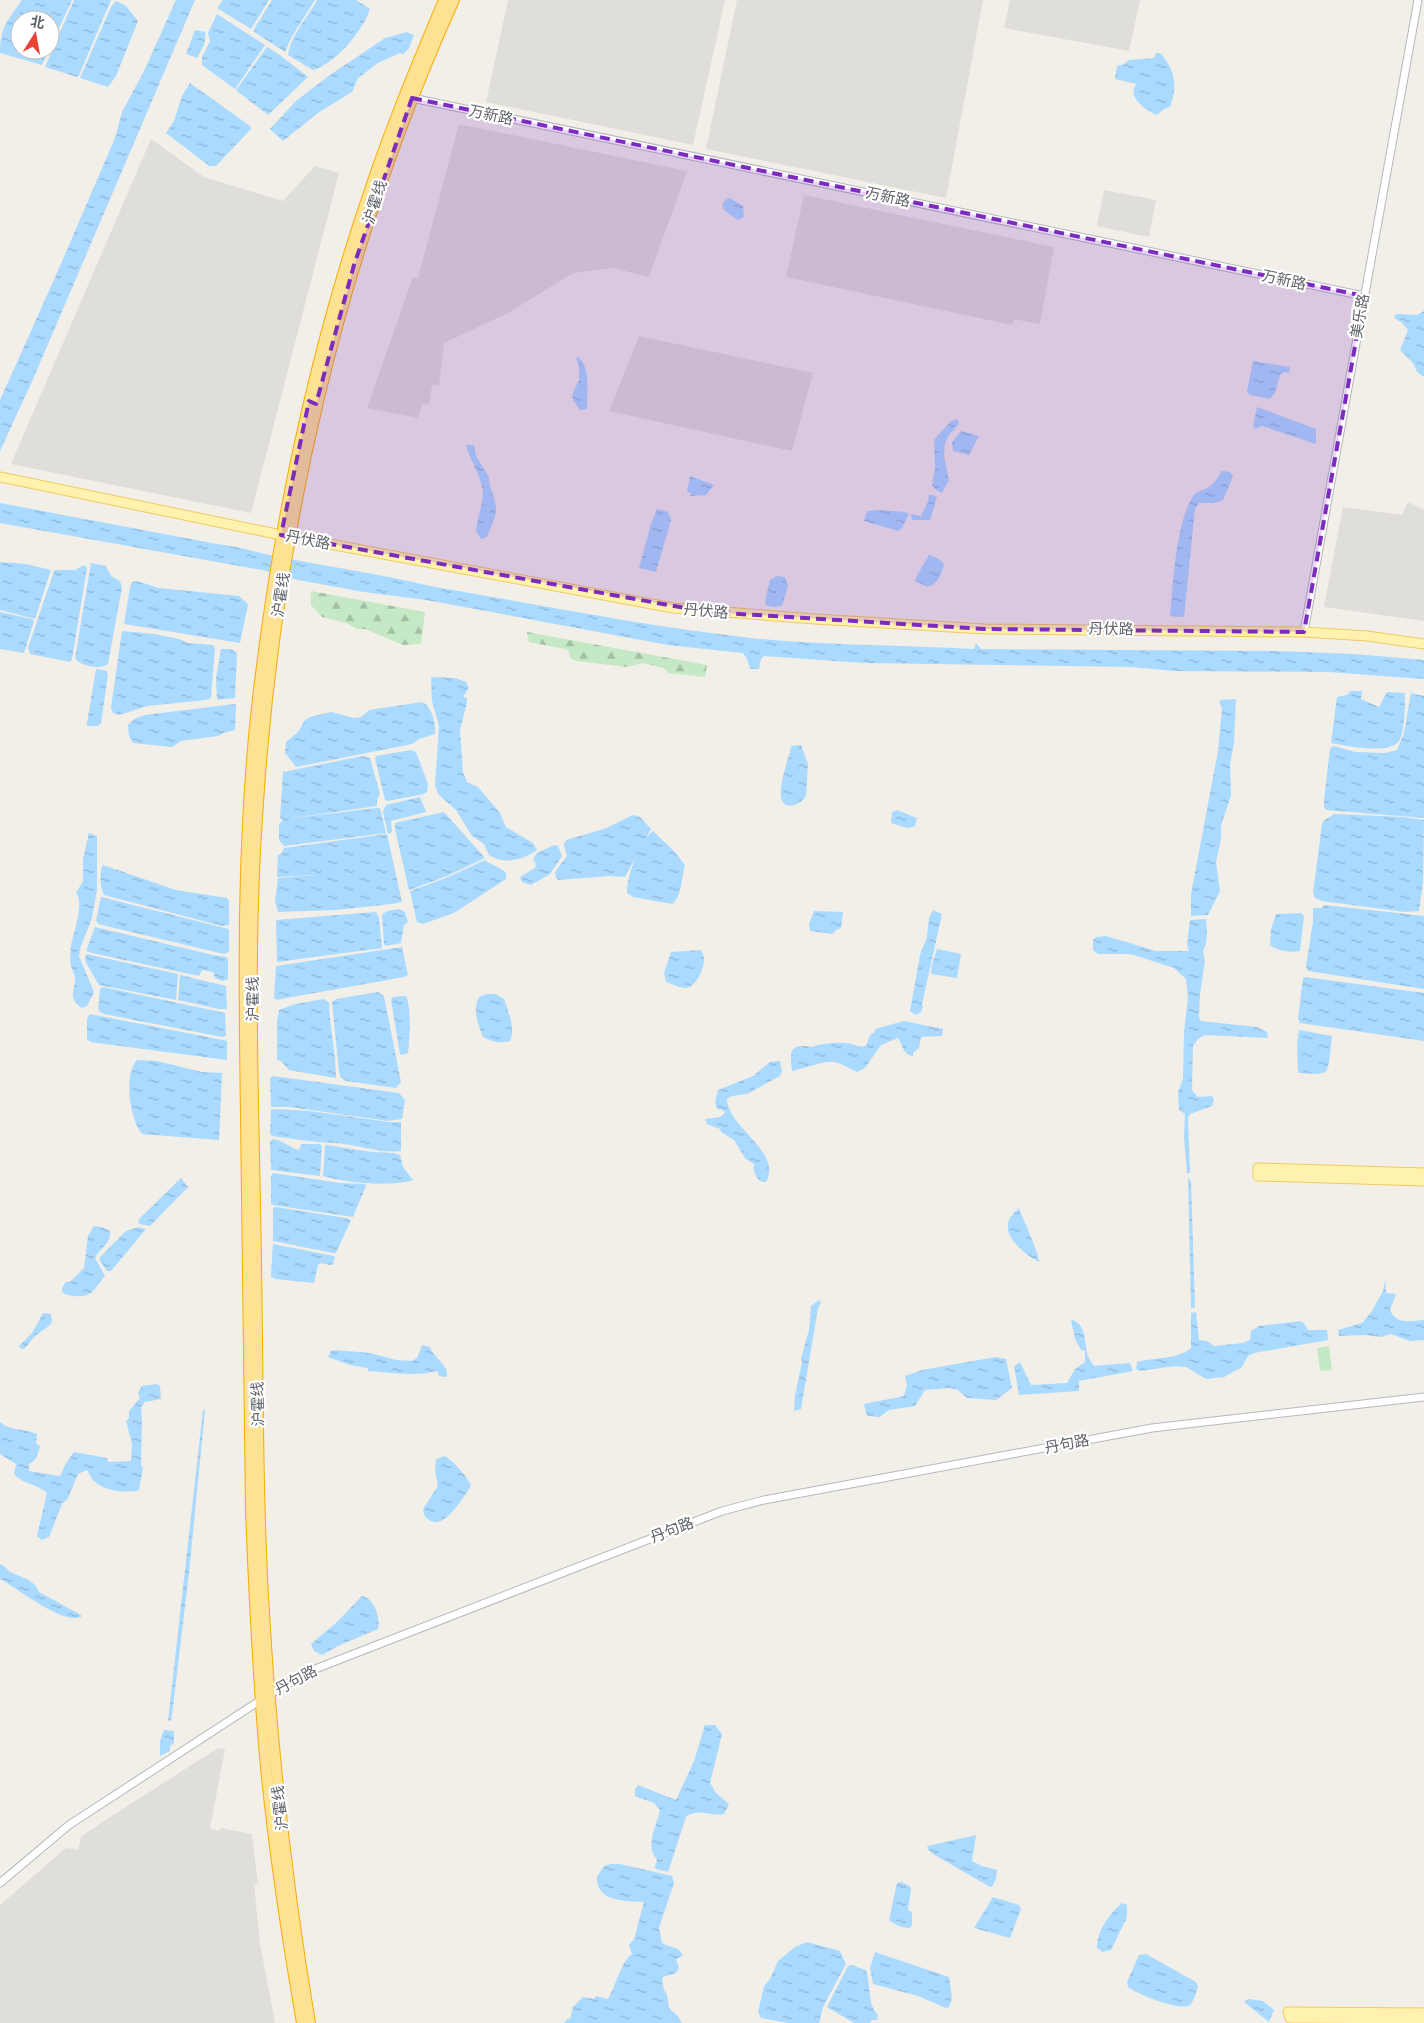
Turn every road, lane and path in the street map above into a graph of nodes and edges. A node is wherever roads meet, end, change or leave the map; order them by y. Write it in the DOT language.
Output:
graph roads {
  1 [pos="444,0"];
  2 [pos="454,0"];
  3 [pos="1418,0"];
  4 [pos="412,98"];
  5 [pos="1364,296"];
  6 [pos="313,403"];
  7 [pos="0,477"];
  8 [pos="285,536"];
  9 [pos="1304,632"];
  10 [pos="1424,644"];
  11 [pos="1424,1173"];
  12 [pos="1424,1181"];
  13 [pos="1424,1397"];
  14 [pos="266,1697"];
  15 [pos="0,1883"];
  16 [pos="294,1948"];
  17 [pos="1424,2012"];
  18 [pos="1424,2019"];
  19 [pos="302,2023"];
  20 [pos="310,2023"];
  1 -- 6 [label="highway, 沪霍线"];
  2 -- 4 [label="highway, 沪霍线"];
  3 -- 5 [label="street, 美乐路"];
  4 -- 5 [label="street, 万新路"];
  4 -- 6 [label="highway, 沪霍线"];
  5 -- 9 [label="street, 美乐路"];
  6 -- 8 [label="highway, 沪霍线"];
  7 -- 8 [label="main road, 丹伏路"];
  8 -- 9 [label="main road, 丹伏路"];
  8 -- 14 [label="highway, 沪霍线"];
  9 -- 10 [label="main road, 丹伏路"];
  11 -- 12 [label="main road"];
  13 -- 14 [label="street, 丹句路"];
  14 -- 15 [label="street, 丹句路"];
  14 -- 16 [label="highway, 沪霍线"];
  16 -- 19 [label="highway, 沪霍线"];
  16 -- 20 [label="highway, 沪霍线"];
  17 -- 18 [label="main road"];
}
